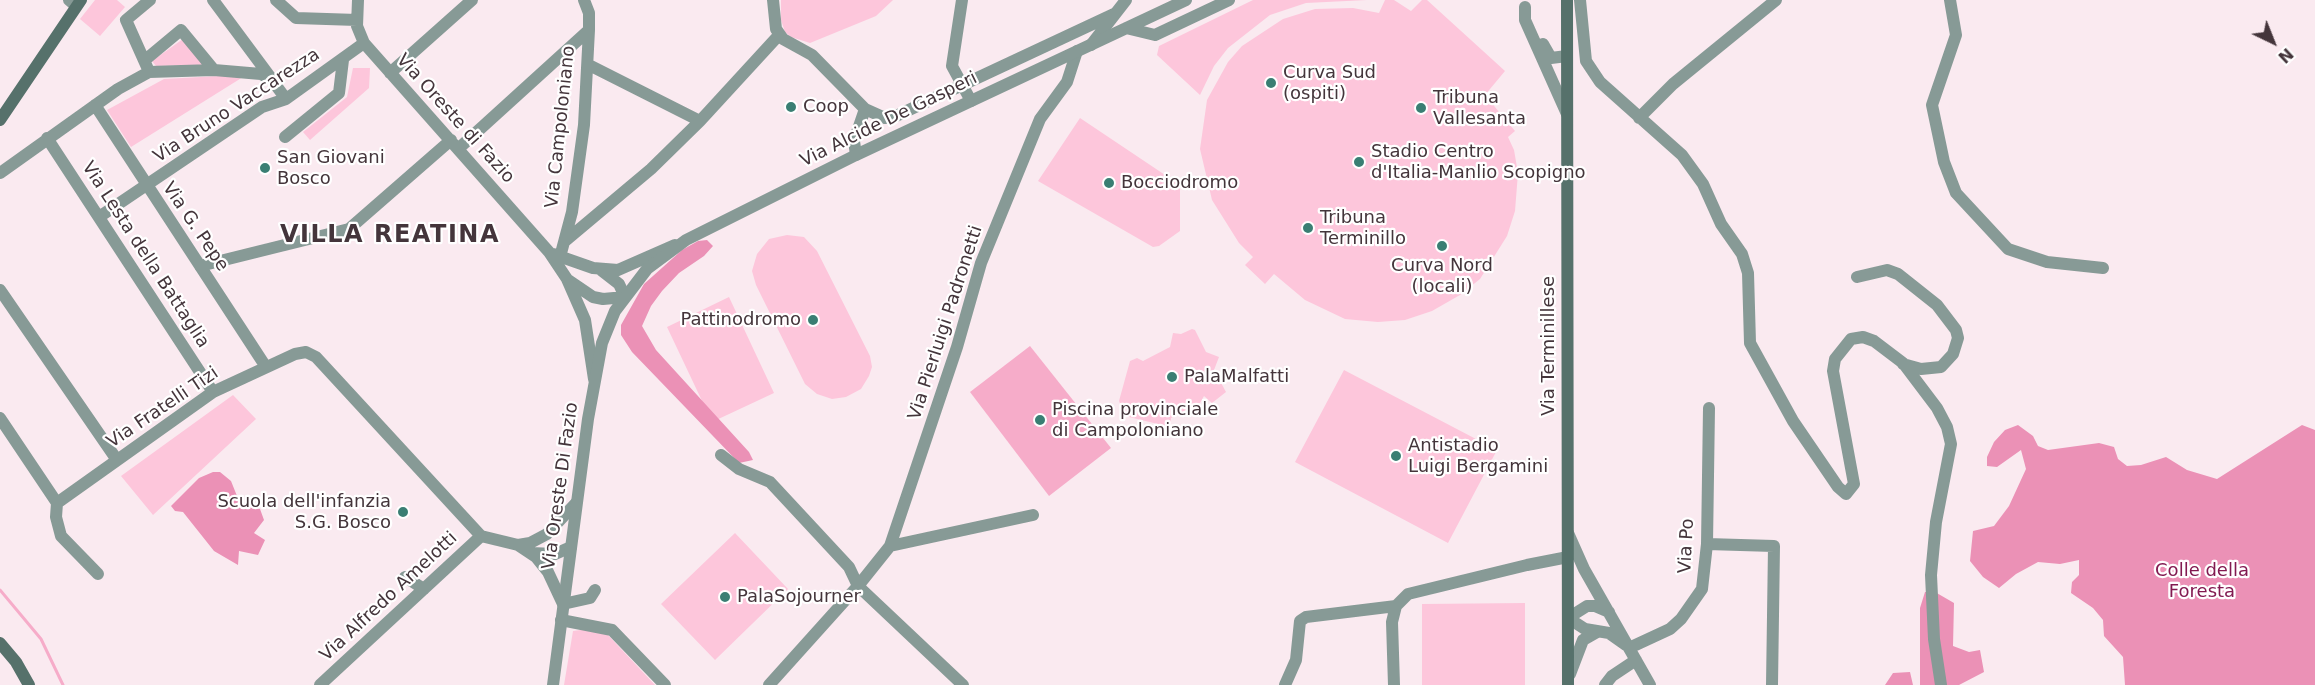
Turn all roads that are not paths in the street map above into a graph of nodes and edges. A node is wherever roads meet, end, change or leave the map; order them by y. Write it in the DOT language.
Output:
graph roads {
  1 [pos="150,0"];
  2 [pos="213,0"];
  3 [pos="276,0"];
  4 [pos="358,0"];
  5 [pos="472,0"];
  6 [pos="584,0"];
  7 [pos="596,0"];
  8 [pos="773,0"];
  9 [pos="962,0"];
  10 [pos="1126,0"];
  11 [pos="1186,0"];
  12 [pos="1229,0"];
  13 [pos="1567,0"];
  14 [pos="1580,0"];
  15 [pos="1776,0"];
  16 [pos="1950,0"];
  17 [pos="76,2"];
  18 [pos="1523,4"];
  19 [pos="589,13"];
  20 [pos="1114,14"];
  21 [pos="357,20"];
  22 [pos="1126,28"];
  23 [pos="589,30"];
  24 [pos="779,34"];
  25 [pos="364,44"];
  26 [pos="1091,45"];
  27 [pos="1077,51"];
  28 [pos="1566,56"];
  29 [pos="343,60"];
  30 [pos="589,65"];
  31 [pos="147,66"];
  32 [pos="214,70"];
  33 [pos="390,73"];
  34 [pos="272,80"];
  35 [pos="961,85"];
  36 [pos="286,99"];
  37 [pos="971,101"];
  38 [pos="95,105"];
  39 [pos="865,109"];
  40 [pos="1567,114"];
  41 [pos="1640,118"];
  42 [pos="0,120"];
  43 [pos="700,121"];
  44 [pos="285,137"];
  45 [pos="47,138"];
  46 [pos="455,144"];
  47 [pos="856,154"];
  48 [pos="0,173"];
  49 [pos="146,186"];
  50 [pos="99,218"];
  51 [pos="686,240"];
  52 [pos="564,242"];
  53 [pos="555,255"];
  54 [pos="200,266"];
  55 [pos="2103,268"];
  56 [pos="601,270"];
  57 [pos="1857,277"];
  58 [pos="567,279"];
  59 [pos="0,290"];
  60 [pos="625,297"];
  61 [pos="1903,363"];
  62 [pos="266,367"];
  63 [pos="594,379"];
  64 [pos="213,392"];
  65 [pos="1709,408"];
  66 [pos="0,418"];
  67 [pos="721,455"];
  68 [pos="117,460"];
  69 [pos="57,503"];
  70 [pos="576,503"];
  71 [pos="1034,515"];
  72 [pos="1568,533"];
  73 [pos="481,536"];
  74 [pos="538,539"];
  75 [pos="1707,544"];
  76 [pos="518,545"];
  77 [pos="890,546"];
  78 [pos="571,547"];
  79 [pos="531,553"];
  80 [pos="1568,557"];
  81 [pos="98,574"];
  82 [pos="405,577"];
  83 [pos="858,586"];
  84 [pos="424,589"];
  85 [pos="595,590"];
  86 [pos="563,604"];
  87 [pos="1396,606"];
  88 [pos="1609,612"];
  89 [pos="1568,618"];
  90 [pos="561,620"];
  91 [pos="1597,632"];
  92 [pos="0,643"];
  93 [pos="1629,648"];
  94 [pos="1636,660"];
  95 [pos="1568,681"];
  96 [pos="29,685"];
  97 [pos="320,685"];
  98 [pos="553,685"];
  99 [pos="665,685"];
  100 [pos="769,685"];
  101 [pos="963,685"];
  102 [pos="1285,685"];
  103 [pos="1394,685"];
  104 [pos="1605,685"];
  105 [pos="1650,685"];
  106 [pos="1772,685"];
  107 [pos="1941,685"];
  1 -- 31 [label="street"];
  2 -- 34 [label="street"];
  3 -- 21 [label="street"];
  4 -- 21 [label="street, Via Oreste di Fazio"];
  5 -- 33 [label="street"];
  6 -- 19 [label="street, Via Campoloniano"];
  7 -- 19 [label="street"];
  8 -- 24 [label="street"];
  9 -- 35 [label="street"];
  10 -- 20 [label="street"];
  11 -- 22 [label="street, Via Alcide De Gasperi"];
  12 -- 22 [label="street"];
  13 -- 28 [label="main road, Via Terminillese"];
  14 -- 41 [label="street"];
  15 -- 41 [label="street"];
  16 -- 55 [label="street"];
  17 -- 42 [label="main road"];
  18 -- 28 [label="street"];
  18 -- 40 [label="street"];
  19 -- 23 [label="street, Via Campoloniano"];
  20 -- 26 [label="street"];
  20 -- 35 [label="street"];
  21 -- 25 [label="street, Via Oreste di Fazio"];
  22 -- 26 [label="street, Via Alcide De Gasperi"];
  23 -- 30 [label="street, Via Campoloniano"];
  23 -- 46 [label="street"];
  24 -- 39 [label="street"];
  24 -- 43 [label="street"];
  25 -- 29 [label="street, Via Bruno Vaccarezza"];
  25 -- 33 [label="street, Via Oreste di Fazio"];
  26 -- 27 [label="street, Via Alcide De Gasperi"];
  27 -- 37 [label="street, Via Alcide De Gasperi"];
  27 -- 77 [label="street, Via Pierluigi Padronetti"];
  28 -- 40 [label="main road, Via Terminillese"];
  29 -- 36 [label="street, Via Bruno Vaccarezza"];
  29 -- 44 [label="street"];
  30 -- 43 [label="street"];
  30 -- 52 [label="street, Via Campoloniano"];
  31 -- 32 [label="street"];
  31 -- 32 [label="street"];
  31 -- 38 [label="street"];
  32 -- 34 [label="street"];
  33 -- 46 [label="street, Via Oreste di Fazio"];
  34 -- 36 [label="street"];
  35 -- 37 [label="street"];
  35 -- 39 [label="street"];
  36 -- 49 [label="street, Via Bruno Vaccarezza"];
  37 -- 47 [label="street, Via Alcide De Gasperi"];
  38 -- 45 [label="street"];
  38 -- 49 [label="street, Via G. Pepe"];
  39 -- 47 [label="street"];
  40 -- 72 [label="main road, Via Terminillese"];
  41 -- 61 [label="street"];
  43 -- 52 [label="street"];
  45 -- 48 [label="street"];
  45 -- 50 [label="street, Via Lesta della Battaglia"];
  46 -- 53 [label="street, Via Oreste di Fazio"];
  46 -- 54 [label="street"];
  47 -- 51 [label="street, Via Alcide De Gasperi"];
  49 -- 50 [label="street, Via Bruno Vaccarezza"];
  49 -- 54 [label="street, Via G. Pepe"];
  50 -- 64 [label="street, Via Lesta della Battaglia"];
  51 -- 56 [label="street"];
  51 -- 60 [label="street, Via Alcide De Gasperi"];
  52 -- 53 [label="street, Via Campoloniano"];
  53 -- 56 [label="street"];
  53 -- 58 [label="street, Via Oreste di Fazio"];
  54 -- 62 [label="street, Via G. Pepe"];
  56 -- 60 [label="street"];
  57 -- 61 [label="street"];
  58 -- 60 [label="street"];
  58 -- 63 [label="street"];
  59 -- 68 [label="street"];
  60 -- 63 [label="street, Via Oreste Di Fazio"];
  61 -- 107 [label="street"];
  62 -- 64 [label="street, Via Fratelli Tizi"];
  62 -- 73 [label="street, Via Fratelli Tizi"];
  63 -- 70 [label="street, Via Oreste Di Fazio"];
  64 -- 68 [label="street, Via Fratelli Tizi"];
  65 -- 75 [label="street, Via Po"];
  66 -- 69 [label="street"];
  67 -- 83 [label="street"];
  68 -- 69 [label="street, Via Fratelli Tizi"];
  69 -- 81 [label="street"];
  70 -- 74 [label="street"];
  70 -- 78 [label="street, Via Oreste Di Fazio"];
  71 -- 77 [label="street"];
  72 -- 80 [label="main road, Via Terminillese"];
  72 -- 88 [label="street"];
  73 -- 76 [label="street, Via Alfredo Amelotti"];
  73 -- 84 [label="street, Via Alfredo Amelotti"];
  74 -- 76 [label="street"];
  74 -- 78 [label="street"];
  75 -- 93 [label="street, Via Po"];
  75 -- 106 [label="street"];
  76 -- 79 [label="street"];
  77 -- 83 [label="street, Via Pierluigi Padronetti"];
  78 -- 79 [label="street"];
  78 -- 86 [label="street, Via Oreste Di Fazio"];
  79 -- 86 [label="street"];
  80 -- 87 [label="street"];
  80 -- 89 [label="main road, Via Terminillese"];
  82 -- 84 [label="street"];
  83 -- 100 [label="street, Via Pierluigi Padronetti"];
  83 -- 101 [label="street"];
  84 -- 97 [label="street, Via Alfredo Amelotti"];
  85 -- 86 [label="street"];
  86 -- 90 [label="street, Via Oreste Di Fazio"];
  87 -- 102 [label="street"];
  87 -- 103 [label="street"];
  88 -- 89 [label="street"];
  88 -- 93 [label="street"];
  89 -- 91 [label="street"];
  89 -- 95 [label="main road, Via Terminillese"];
  90 -- 98 [label="street, Via Oreste Di Fazio"];
  90 -- 99 [label="street"];
  91 -- 93 [label="street"];
  91 -- 95 [label="street"];
  92 -- 96 [label="main road"];
  93 -- 94 [label="street"];
  94 -- 104 [label="street"];
  94 -- 105 [label="street"];
}
